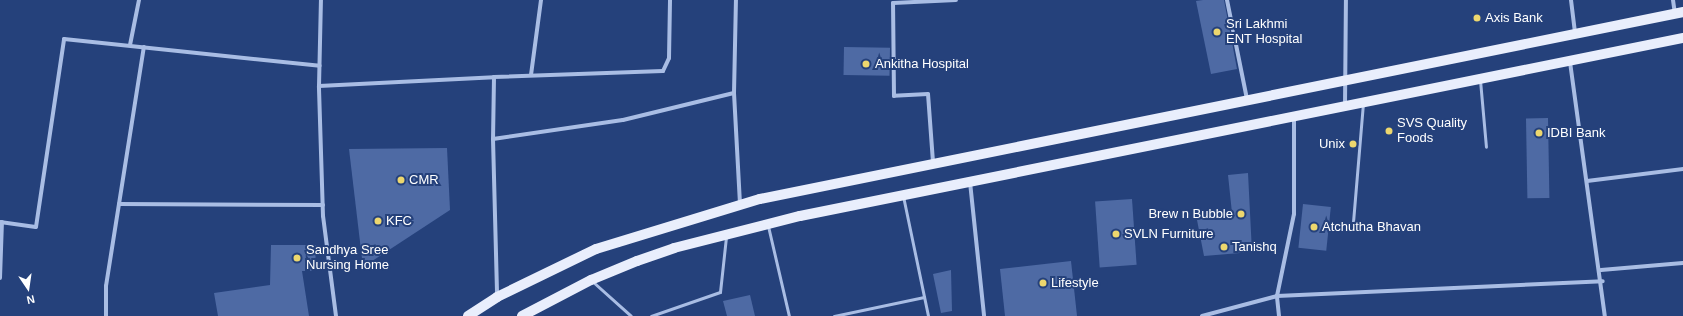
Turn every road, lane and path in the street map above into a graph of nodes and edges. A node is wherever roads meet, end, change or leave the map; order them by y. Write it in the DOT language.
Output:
graph roads {
  1 [pos="139,0"];
  2 [pos="321,0"];
  3 [pos="541,0"];
  4 [pos="670,0"];
  5 [pos="736,0"];
  6 [pos="956,0"];
  7 [pos="1227,0"];
  8 [pos="1346,0"];
  9 [pos="1571,0"];
  10 [pos="1674,0"];
  11 [pos="893,2"];
  12 [pos="1679,13"];
  13 [pos="1575,34"];
  14 [pos="1683,38"];
  15 [pos="130,45"];
  16 [pos="144,47"];
  17 [pos="1570,62"];
  18 [pos="320,66"];
  19 [pos="531,75"];
  20 [pos="494,77"];
  21 [pos="1344,78"];
  22 [pos="1480,80"];
  23 [pos="319,86"];
  24 [pos="734,93"];
  25 [pos="1247,99"];
  26 [pos="1363,104"];
  27 [pos="1345,108"];
  28 [pos="1294,116"];
  29 [pos="493,139"];
  30 [pos="1486,147"];
  31 [pos="933,162"];
  32 [pos="1683,170"];
  33 [pos="1587,181"];
  34 [pos="970,182"];
  35 [pos="903,195"];
  36 [pos="119,204"];
  37 [pos="323,205"];
  38 [pos="740,205"];
  39 [pos="1,222"];
  40 [pos="1353,222"];
  41 [pos="768,224"];
  42 [pos="727,234"];
  43 [pos="1683,263"];
  44 [pos="1601,270"];
  45 [pos="0,278"];
  46 [pos="591,280"];
  47 [pos="1603,281"];
  48 [pos="1276,296"];
  49 [pos="924,297"];
  50 [pos="497,298"];
  51 [pos="533,313"];
  52 [pos="106,316"];
  53 [pos="336,316"];
  54 [pos="468,316"];
  55 [pos="522,316"];
  56 [pos="631,316"];
  57 [pos="651,316"];
  58 [pos="789,316"];
  59 [pos="834,316"];
  60 [pos="928,316"];
  61 [pos="984,316"];
  62 [pos="1202,316"];
  63 [pos="1279,316"];
  64 [pos="1605,316"];
  1 -- 15 [label="street"];
  2 -- 18 [label="street"];
  3 -- 19 [label="street"];
  4 -- 19 [label="street"];
  5 -- 24 [label="street"];
  6 -- 11 [label="street"];
  7 -- 25 [label="street"];
  8 -- 21 [label="street"];
  9 -- 13 [label="street"];
  10 -- 12 [label="street"];
  11 -- 31 [label="street"];
  12 -- 13 [label="main road"];
  13 -- 21 [label="main road"];
  14 -- 17 [label="main road"];
  15 -- 16 [label="street"];
  15 -- 39 [label="street"];
  16 -- 18 [label="street"];
  16 -- 36 [label="street"];
  17 -- 22 [label="main road"];
  17 -- 33 [label="street"];
  18 -- 23 [label="street"];
  19 -- 20 [label="street"];
  20 -- 23 [label="street"];
  20 -- 29 [label="street"];
  21 -- 25 [label="main road"];
  21 -- 27 [label="street"];
  22 -- 26 [label="main road"];
  22 -- 30 [label="lane"];
  23 -- 37 [label="street"];
  24 -- 29 [label="street"];
  24 -- 38 [label="street"];
  25 -- 31 [label="main road"];
  26 -- 27 [label="main road"];
  26 -- 40 [label="lane"];
  27 -- 28 [label="main road"];
  28 -- 34 [label="main road"];
  28 -- 48 [label="street"];
  29 -- 50 [label="street"];
  31 -- 38 [label="main road"];
  32 -- 33 [label="street"];
  33 -- 44 [label="street"];
  34 -- 35 [label="main road"];
  34 -- 61 [label="street"];
  35 -- 41 [label="main road"];
  35 -- 49 [label="lane"];
  36 -- 37 [label="street"];
  36 -- 52 [label="street"];
  37 -- 53 [label="street"];
  38 -- 50 [label="main road"];
  39 -- 45 [label="street"];
  41 -- 42 [label="main road"];
  41 -- 58 [label="lane"];
  42 -- 46 [label="main road"];
  42 -- 57 [label="lane"];
  43 -- 44 [label="street"];
  44 -- 47 [label="street"];
  46 -- 51 [label="main road"];
  46 -- 56 [label="lane"];
  47 -- 48 [label="street"];
  47 -- 64 [label="street"];
  48 -- 62 [label="street"];
  48 -- 63 [label="street"];
  49 -- 59 [label="lane"];
  49 -- 60 [label="lane"];
  50 -- 54 [label="main road"];
  51 -- 55 [label="main road"];
}
